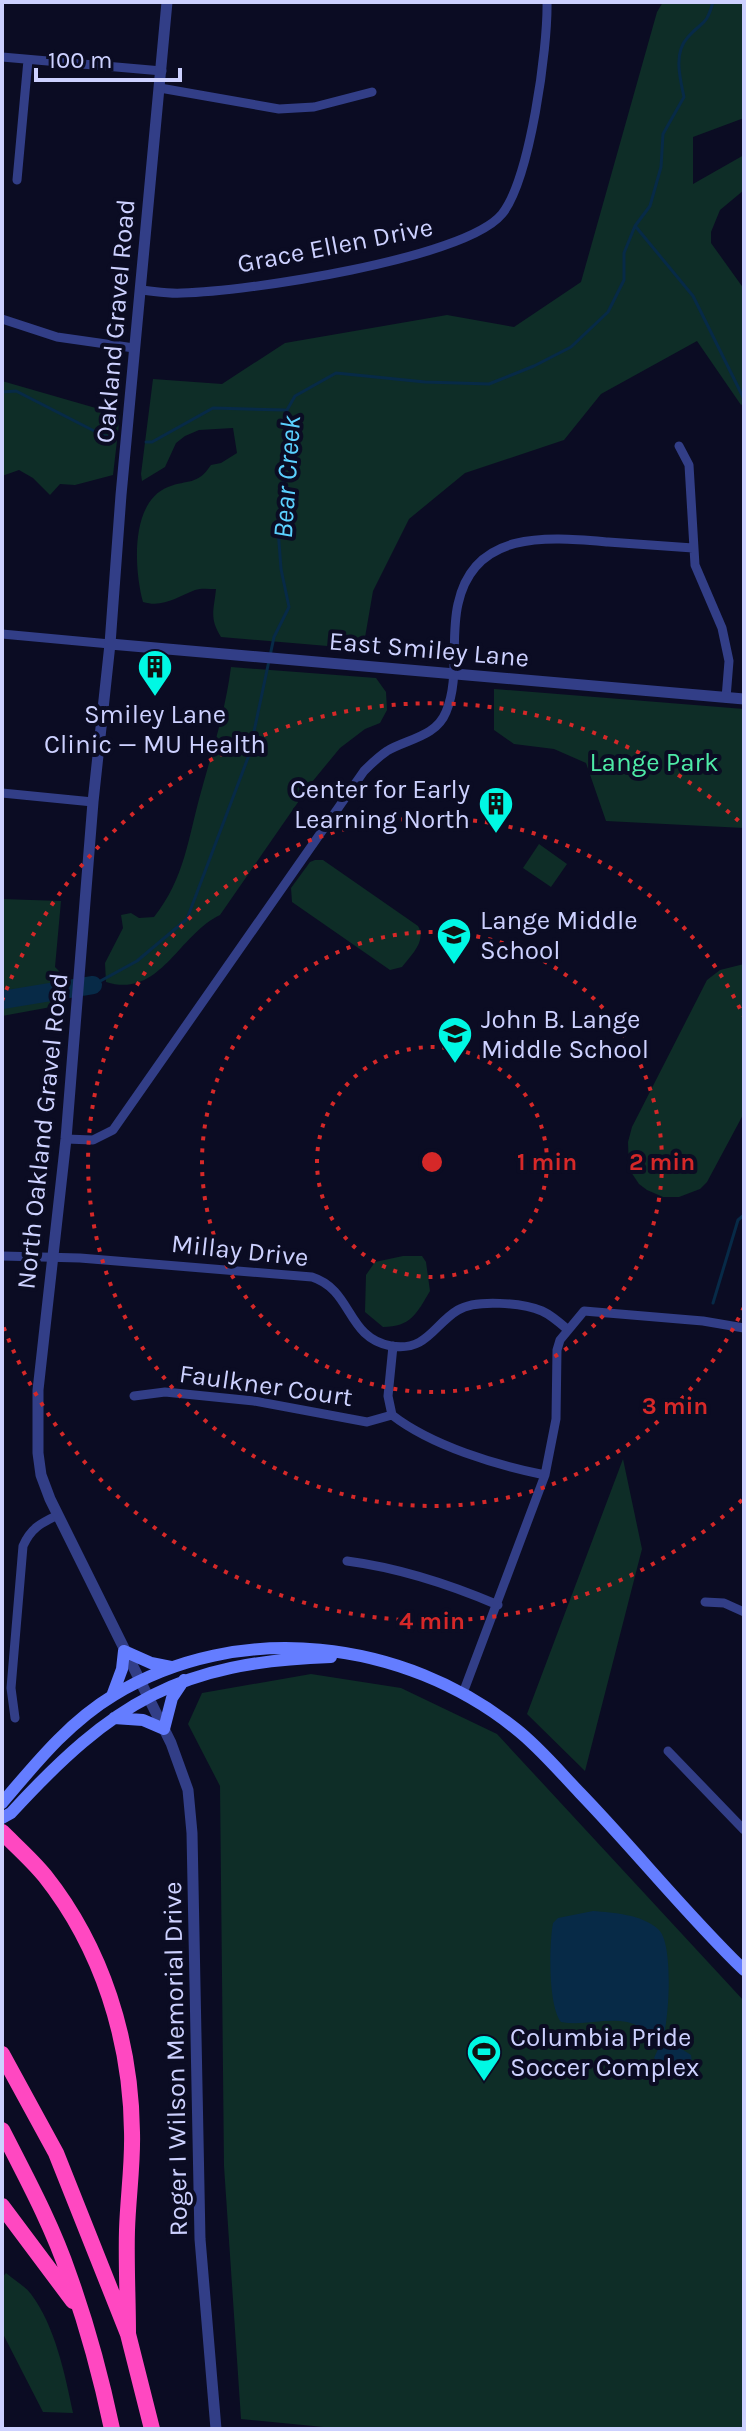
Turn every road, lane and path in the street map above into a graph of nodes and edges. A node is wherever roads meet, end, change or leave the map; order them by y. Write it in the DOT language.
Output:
graph roads {
  1 [pos="167,2"];
  2 [pos="547,2"];
  3 [pos="2,57"];
  4 [pos="28,60"];
  5 [pos="162,71"];
  6 [pos="160,88"];
  7 [pos="372,92"];
  8 [pos="17,180"];
  9 [pos="140,290"];
  10 [pos="2,319"];
  11 [pos="134,348"];
  12 [pos="679,446"];
  13 [pos="693,548"];
  14 [pos="2,634"];
  15 [pos="110,644"];
  16 [pos="452,673"];
  17 [pos="726,698"];
  18 [pos="744,699"];
  19 [pos="2,793"];
  20 [pos="93,802"];
  21 [pos="66,1139"];
  22 [pos="2,1256"];
  23 [pos="51,1258"];
  24 [pos="744,1328"];
  25 [pos="567,1329"];
  26 [pos="393,1346"];
  27 [pos="134,1396"];
  28 [pos="392,1415"];
  29 [pos="545,1475"];
  30 [pos="58,1515"];
  31 [pos="347,1561"];
  32 [pos="705,1602"];
  33 [pos="498,1605"];
  34 [pos="744,1612"];
  35 [pos="124,1651"];
  36 [pos="354,1656"];
  37 [pos="174,1667"];
  38 [pos="184,1680"];
  39 [pos="139,1681"];
  40 [pos="463,1693"];
  41 [pos="112,1696"];
  42 [pos="147,1697"];
  43 [pos="15,1718"];
  44 [pos="112,1718"];
  45 [pos="164,1729"];
  46 [pos="668,1751"];
  47 [pos="2,1803"];
  48 [pos="2,1818"];
  49 [pos="744,1830"];
  50 [pos="2,1832"];
  51 [pos="744,1970"];
  52 [pos="2,2054"];
  53 [pos="2,2130"];
  54 [pos="2,2206"];
  55 [pos="80,2310"];
  56 [pos="128,2334"];
  57 [pos="112,2429"];
  58 [pos="152,2429"];
  59 [pos="216,2429"];
  1 -- 5 [label="street, Oakland Gravel Road"];
  2 -- 9 [label="street, Grace Ellen Drive"];
  3 -- 4 [label="street"];
  4 -- 5 [label="street"];
  4 -- 8 [label="street"];
  5 -- 6 [label="street, Oakland Gravel Road"];
  6 -- 7 [label="street"];
  6 -- 9 [label="street, Oakland Gravel Road"];
  9 -- 11 [label="street, Oakland Gravel Road"];
  10 -- 11 [label="street"];
  11 -- 15 [label="street, Oakland Gravel Road"];
  12 -- 13 [label="street"];
  13 -- 16 [label="street"];
  13 -- 17 [label="street"];
  14 -- 15 [label="street"];
  15 -- 16 [label="street, East Smiley Lane"];
  15 -- 20 [label="street, North Oakland Gravel Road"];
  16 -- 17 [label="street, East Smiley Lane"];
  16 -- 21 [label="street"];
  17 -- 18 [label="street, East Smiley Lane"];
  19 -- 20 [label="street"];
  20 -- 21 [label="street, North Oakland Gravel Road"];
  21 -- 23 [label="street, North Oakland Gravel Road"];
  22 -- 23 [label="street, Millay Drive"];
  23 -- 26 [label="street, Millay Drive"];
  23 -- 30 [label="street, North Oakland Gravel Road"];
  24 -- 25 [label="street"];
  25 -- 26 [label="street"];
  25 -- 29 [label="street"];
  26 -- 28 [label="street"];
  27 -- 28 [label="street, Faulkner Court"];
  28 -- 29 [label="street"];
  29 -- 33 [label="street"];
  30 -- 35 [label="street, North Oakland Gravel Road"];
  30 -- 43 [label="street"];
  31 -- 33 [label="street"];
  32 -- 34 [label="street"];
  33 -- 40 [label="street"];
  35 -- 37 [label="main road"];
  35 -- 39 [label="street, North Oakland Gravel Road"];
  35 -- 41 [label="main road"];
  36 -- 37 [label="main road"];
  36 -- 38 [label="main road"];
  36 -- 40 [label="main road"];
  37 -- 39 [label="main road"];
  38 -- 42 [label="main road"];
  38 -- 45 [label="main road"];
  39 -- 41 [label="main road"];
  39 -- 42 [label="street, North Oakland Gravel Road"];
  40 -- 51 [label="main road"];
  41 -- 47 [label="main road"];
  42 -- 44 [label="main road"];
  42 -- 45 [label="street, Roger I Wilson Memorial Drive"];
  44 -- 45 [label="main road"];
  44 -- 48 [label="main road"];
  45 -- 59 [label="street, Roger I Wilson Memorial Drive"];
  46 -- 49 [label="street"];
  50 -- 56 [label="highway"];
  52 -- 56 [label="highway"];
  53 -- 55 [label="highway"];
  54 -- 55 [label="highway"];
  55 -- 57 [label="highway"];
  56 -- 58 [label="highway"];
}
